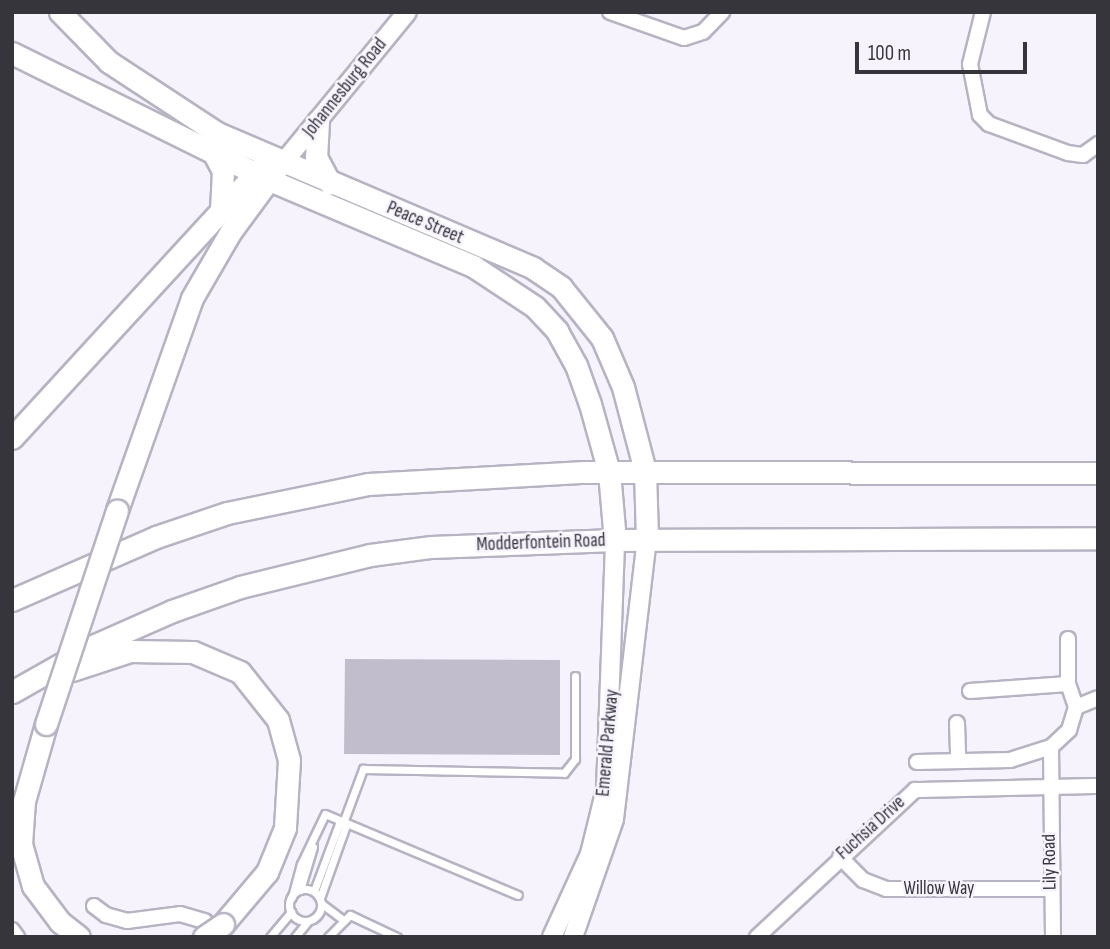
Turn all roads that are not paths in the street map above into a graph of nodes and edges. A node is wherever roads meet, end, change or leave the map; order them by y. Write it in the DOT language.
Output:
graph roads {
  1 [pos="60,12"];
  2 [pos="395,12"];
  3 [pos="407,12"];
  4 [pos="610,12"];
  5 [pos="722,12"];
  6 [pos="983,12"];
  7 [pos="12,53"];
  8 [pos="318,121"];
  9 [pos="1098,145"];
  10 [pos="213,152"];
  11 [pos="269,168"];
  12 [pos="330,183"];
  13 [pos="221,210"];
  14 [pos="12,438"];
  15 [pos="645,471"];
  16 [pos="609,472"];
  17 [pos="1098,473"];
  18 [pos="1098,538"];
  19 [pos="615,540"];
  20 [pos="647,540"];
  21 [pos="12,600"];
  22 [pos="1068,639"];
  23 [pos="575,676"];
  24 [pos="1068,684"];
  25 [pos="970,691"];
  26 [pos="12,693"];
  27 [pos="1098,698"];
  28 [pos="1076,707"];
  29 [pos="957,723"];
  30 [pos="1051,747"];
  31 [pos="958,761"];
  32 [pos="917,762"];
  33 [pos="1098,786"];
  34 [pos="1050,787"];
  35 [pos="327,814"];
  36 [pos="343,823"];
  37 [pos="840,857"];
  38 [pos="1050,889"];
  39 [pos="300,890"];
  40 [pos="314,891"];
  41 [pos="518,895"];
  42 [pos="292,897"];
  43 [pos="321,904"];
  44 [pos="94,906"];
  45 [pos="290,912"];
  46 [pos="340,921"];
  47 [pos="307,922"];
  48 [pos="206,927"];
  49 [pos="12,930"];
  50 [pos="763,934"];
  51 [pos="17,937"];
  52 [pos="79,937"];
  53 [pos="270,937"];
  54 [pos="295,937"];
  55 [pos="328,937"];
  56 [pos="397,937"];
  57 [pos="552,937"];
  58 [pos="573,937"];
  59 [pos="1053,937"];
  1 -- 11 [label="main road, Peace Street"];
  2 -- 11 [label="street, Johannesburg Road"];
  3 -- 8 [label="street, Johannesburg Road"];
  4 -- 5 [label="street"];
  6 -- 9 [label="street"];
  7 -- 10 [label="main road, Peace Street"];
  8 -- 11 [label="street, Johannesburg Road"];
  8 -- 12 [label="main road"];
  10 -- 11 [label="main road, Peace Street"];
  10 -- 13 [label="main road"];
  11 -- 12 [label="main road, Peace Street"];
  11 -- 13 [label="main road"];
  11 -- 16 [label="main road, Peace Street"];
  11 -- 52 [label="main road, bridge"];
  12 -- 15 [label="main road, Peace Street"];
  13 -- 14 [label="main road"];
  15 -- 16 [label="main road"];
  15 -- 17 [label="main road"];
  15 -- 20 [label="main road, Peace Street"];
  16 -- 19 [label="main road"];
  16 -- 21 [label="main road"];
  18 -- 20 [label="main road, Modderfontein Road"];
  19 -- 20 [label="main road, Modderfontein Road"];
  19 -- 26 [label="main road, Modderfontein Road"];
  19 -- 57 [label="street, Emerald Parkway"];
  20 -- 58 [label="street, Emerald Parkway"];
  22 -- 24 [label="street"];
  23 -- 36 [label="lane"];
  24 -- 25 [label="street"];
  24 -- 28 [label="street"];
  26 -- 48 [label="main road"];
  27 -- 28 [label="street"];
  28 -- 30 [label="street"];
  29 -- 31 [label="street"];
  30 -- 31 [label="street"];
  30 -- 34 [label="street, Lily Road"];
  31 -- 32 [label="street"];
  33 -- 34 [label="street, Fuchsia Drive"];
  34 -- 37 [label="street, Fuchsia Drive"];
  34 -- 38 [label="street, Lily Road"];
  35 -- 36 [label="lane"];
  35 -- 39 [label="lane"];
  35 -- 42 [label="lane"];
  36 -- 40 [label="lane"];
  36 -- 41 [label="lane"];
  36 -- 43 [label="lane"];
  37 -- 38 [label="street, Willow Way"];
  37 -- 50 [label="street, Fuchsia Drive"];
  38 -- 59 [label="street, Lily Road"];
  39 -- 40 [label="lane"];
  39 -- 42 [label="lane"];
  40 -- 43 [label="lane"];
  42 -- 45 [label="lane"];
  43 -- 46 [label="lane"];
  43 -- 47 [label="lane"];
  44 -- 48 [label="street"];
  45 -- 47 [label="lane"];
  45 -- 53 [label="lane"];
  46 -- 55 [label="lane"];
  46 -- 56 [label="lane"];
  47 -- 54 [label="lane"];
  49 -- 51 [label="street"];
}
